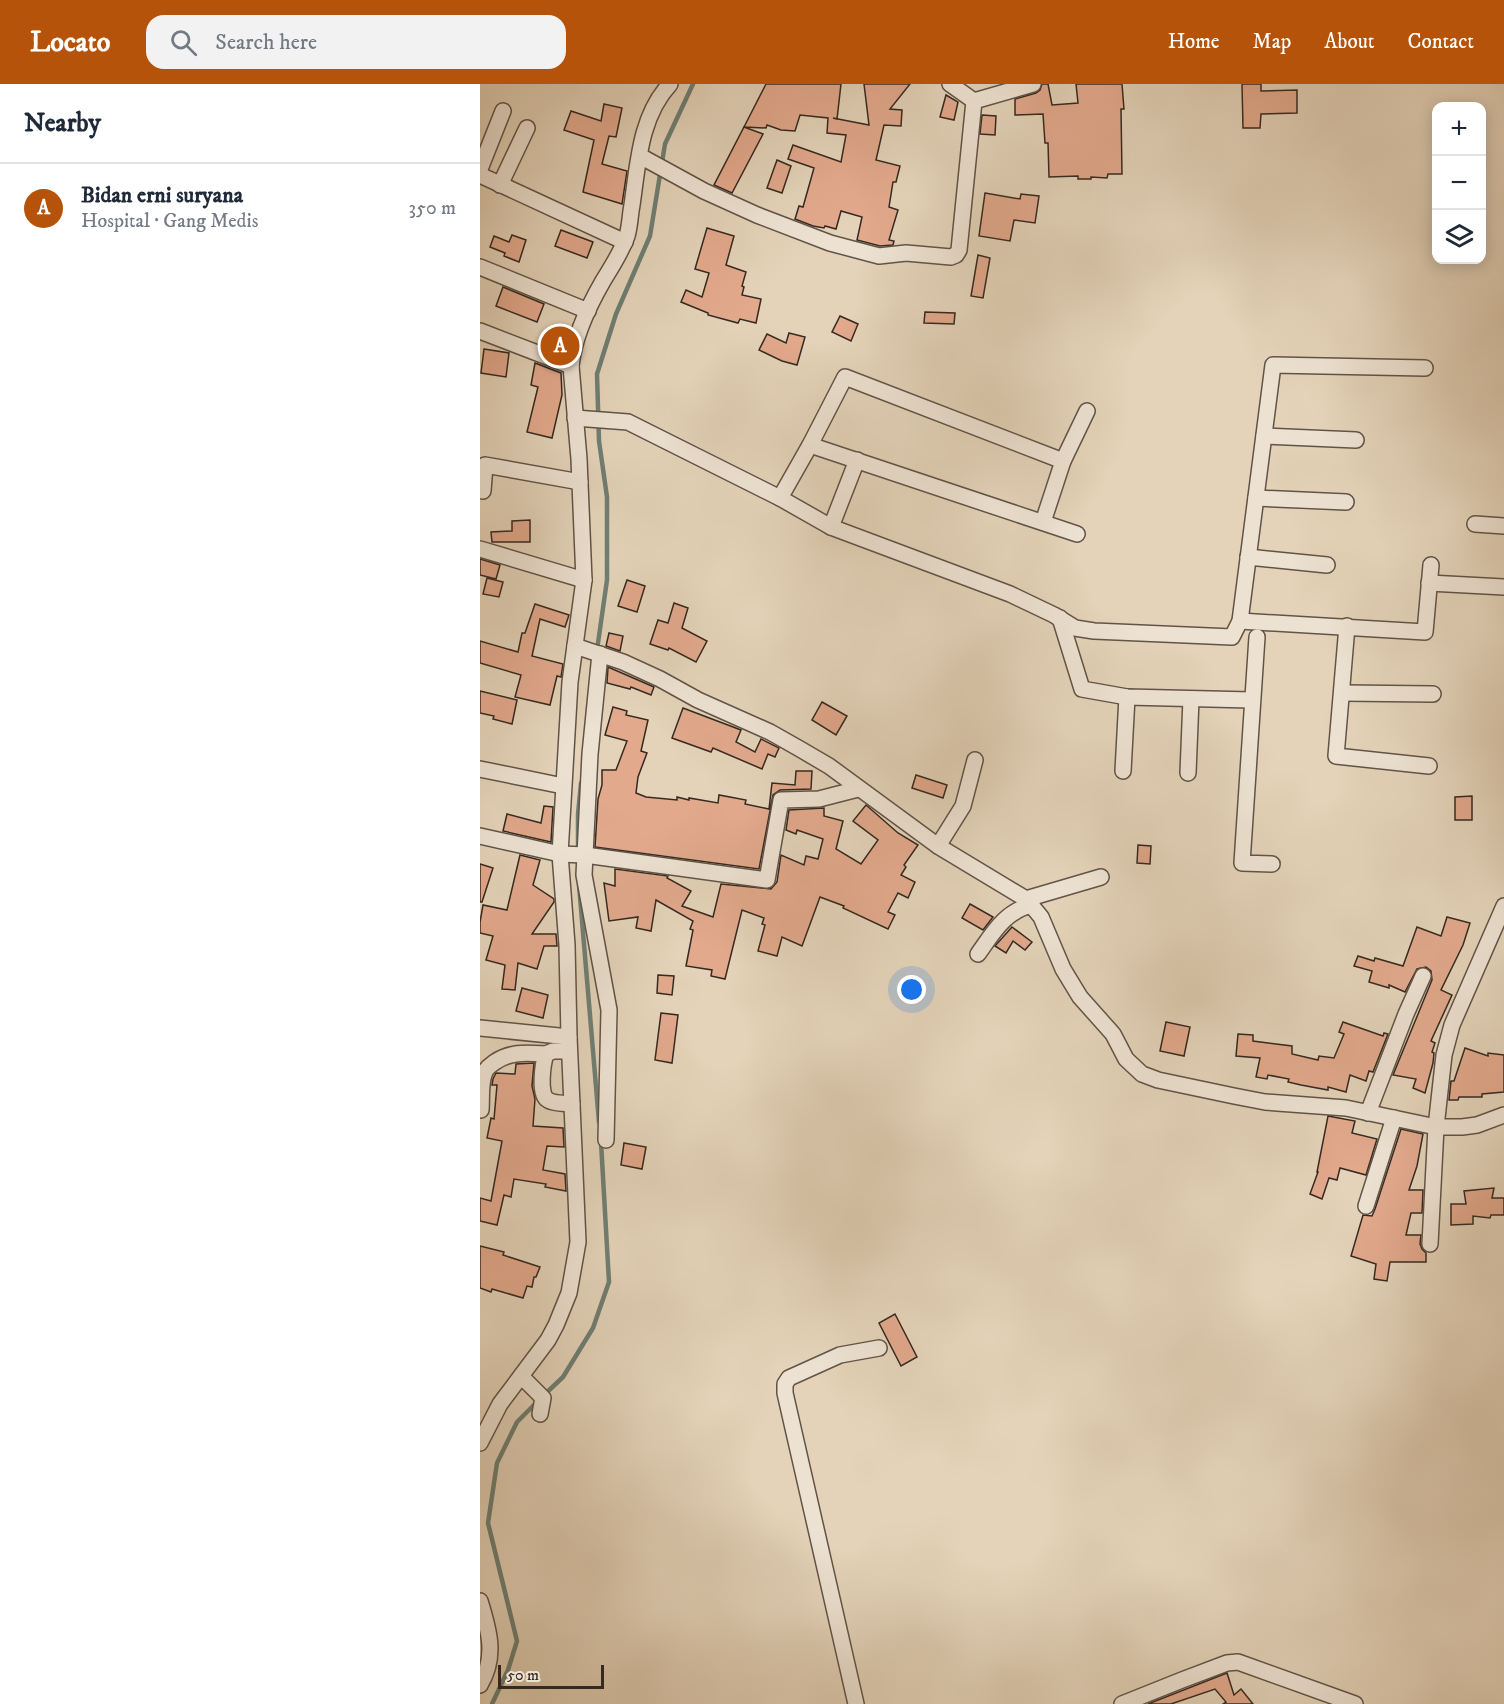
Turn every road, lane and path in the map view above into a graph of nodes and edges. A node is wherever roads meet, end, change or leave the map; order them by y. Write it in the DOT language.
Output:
graph roads {
  1 [pos="670,84"];
  2 [pos="950,84"];
  3 [pos="1034,84"];
  4 [pos="974,101"];
  5 [pos="503,111"];
  6 [pos="527,128"];
  7 [pos="645,158"];
  8 [pos="480,169"];
  9 [pos="480,175"];
  10 [pos="500,185"];
  11 [pos="625,242"];
  12 [pos="480,267"];
  13 [pos="588,311"];
  14 [pos="480,331"];
  15 [pos="571,366"];
  16 [pos="1425,368"];
  17 [pos="1087,411"];
  18 [pos="576,418"];
  19 [pos="1264,436"];
  20 [pos="1356,440"];
  21 [pos="810,445"];
  22 [pos="857,460"];
  23 [pos="1063,461"];
  24 [pos="580,482"];
  25 [pos="483,491"];
  26 [pos="780,498"];
  27 [pos="1256,498"];
  28 [pos="1346,502"];
  29 [pos="1043,522"];
  30 [pos="1475,524"];
  31 [pos="1504,526"];
  32 [pos="831,527"];
  33 [pos="1077,534"];
  34 [pos="480,549"];
  35 [pos="1248,557"];
  36 [pos="1431,564"];
  37 [pos="1327,565"];
  38 [pos="584,580"];
  39 [pos="1430,583"];
  40 [pos="1504,587"];
  41 [pos="1060,618"];
  42 [pos="1240,621"];
  43 [pos="1347,626"];
  44 [pos="1257,637"];
  45 [pos="589,651"];
  46 [pos="1342,693"];
  47 [pos="1433,694"];
  48 [pos="1127,697"];
  49 [pos="1191,699"];
  50 [pos="1251,700"];
  51 [pos="975,760"];
  52 [pos="1429,766"];
  53 [pos="480,769"];
  54 [pos="1123,771"];
  55 [pos="1188,773"];
  56 [pos="563,786"];
  57 [pos="858,789"];
  58 [pos="480,836"];
  59 [pos="938,846"];
  60 [pos="574,855"];
  61 [pos="1272,864"];
  62 [pos="1101,878"];
  63 [pos="1029,902"];
  64 [pos="1504,906"];
  65 [pos="978,954"];
  66 [pos="1423,976"];
  67 [pos="480,1028"];
  68 [pos="569,1044"];
  69 [pos="546,1054"];
  70 [pos="572,1104"];
  71 [pos="481,1110"];
  72 [pos="1368,1113"];
  73 [pos="1504,1115"];
  74 [pos="1394,1118"];
  75 [pos="1436,1127"];
  76 [pos="606,1140"];
  77 [pos="1366,1206"];
  78 [pos="1430,1244"];
  79 [pos="879,1348"];
  80 [pos="530,1384"];
  81 [pos="540,1414"];
  82 [pos="481,1439"];
  83 [pos="480,1601"];
  84 [pos="480,1685"];
  85 [pos="856,1704"];
  86 [pos="1122,1704"];
  87 [pos="1355,1704"];
  1 -- 7 [label="street"];
  2 -- 4 [label="street"];
  3 -- 4 [label="street"];
  4 -- 7 [label="street"];
  5 -- 8 [label="street"];
  6 -- 10 [label="street"];
  7 -- 11 [label="street"];
  9 -- 10 [label="street"];
  10 -- 11 [label="street"];
  11 -- 13 [label="street"];
  12 -- 13 [label="street"];
  13 -- 15 [label="street"];
  14 -- 15 [label="street"];
  15 -- 18 [label="street"];
  16 -- 19 [label="street"];
  17 -- 23 [label="street"];
  18 -- 24 [label="street"];
  18 -- 26 [label="street"];
  19 -- 20 [label="street"];
  19 -- 27 [label="street"];
  21 -- 22 [label="street"];
  21 -- 23 [label="street"];
  21 -- 26 [label="street"];
  22 -- 29 [label="street"];
  22 -- 32 [label="street"];
  23 -- 29 [label="street"];
  24 -- 25 [label="street"];
  24 -- 38 [label="street"];
  26 -- 32 [label="street"];
  27 -- 28 [label="street"];
  27 -- 35 [label="street"];
  29 -- 33 [label="street"];
  30 -- 31 [label="street"];
  32 -- 41 [label="street"];
  34 -- 38 [label="street"];
  35 -- 37 [label="street"];
  35 -- 42 [label="street"];
  36 -- 39 [label="street"];
  38 -- 45 [label="street"];
  39 -- 40 [label="street"];
  39 -- 43 [label="street"];
  41 -- 42 [label="street"];
  41 -- 48 [label="street"];
  42 -- 43 [label="street"];
  43 -- 46 [label="street"];
  44 -- 50 [label="street"];
  45 -- 56 [label="street"];
  45 -- 57 [label="street"];
  45 -- 60 [label="street"];
  46 -- 47 [label="street"];
  46 -- 52 [label="street"];
  48 -- 49 [label="street"];
  48 -- 54 [label="street"];
  49 -- 50 [label="street"];
  49 -- 55 [label="street"];
  50 -- 61 [label="street"];
  51 -- 59 [label="street"];
  53 -- 56 [label="street"];
  56 -- 60 [label="street"];
  57 -- 59 [label="street"];
  57 -- 60 [label="street"];
  58 -- 60 [label="street"];
  59 -- 63 [label="street"];
  60 -- 68 [label="street"];
  60 -- 76 [label="street"];
  62 -- 63 [label="street"];
  63 -- 65 [label="street"];
  63 -- 72 [label="street"];
  64 -- 75 [label="street"];
  66 -- 72 [label="street"];
  67 -- 68 [label="street"];
  68 -- 69 [label="street"];
  68 -- 70 [label="street"];
  69 -- 70 [label="street"];
  69 -- 71 [label="street"];
  70 -- 80 [label="street"];
  72 -- 74 [label="street"];
  73 -- 75 [label="street"];
  74 -- 75 [label="street"];
  74 -- 77 [label="street"];
  75 -- 78 [label="street"];
  79 -- 85 [label="street"];
  80 -- 81 [label="street"];
  80 -- 82 [label="street"];
  83 -- 84 [label="street"];
  86 -- 87 [label="street"];
}
